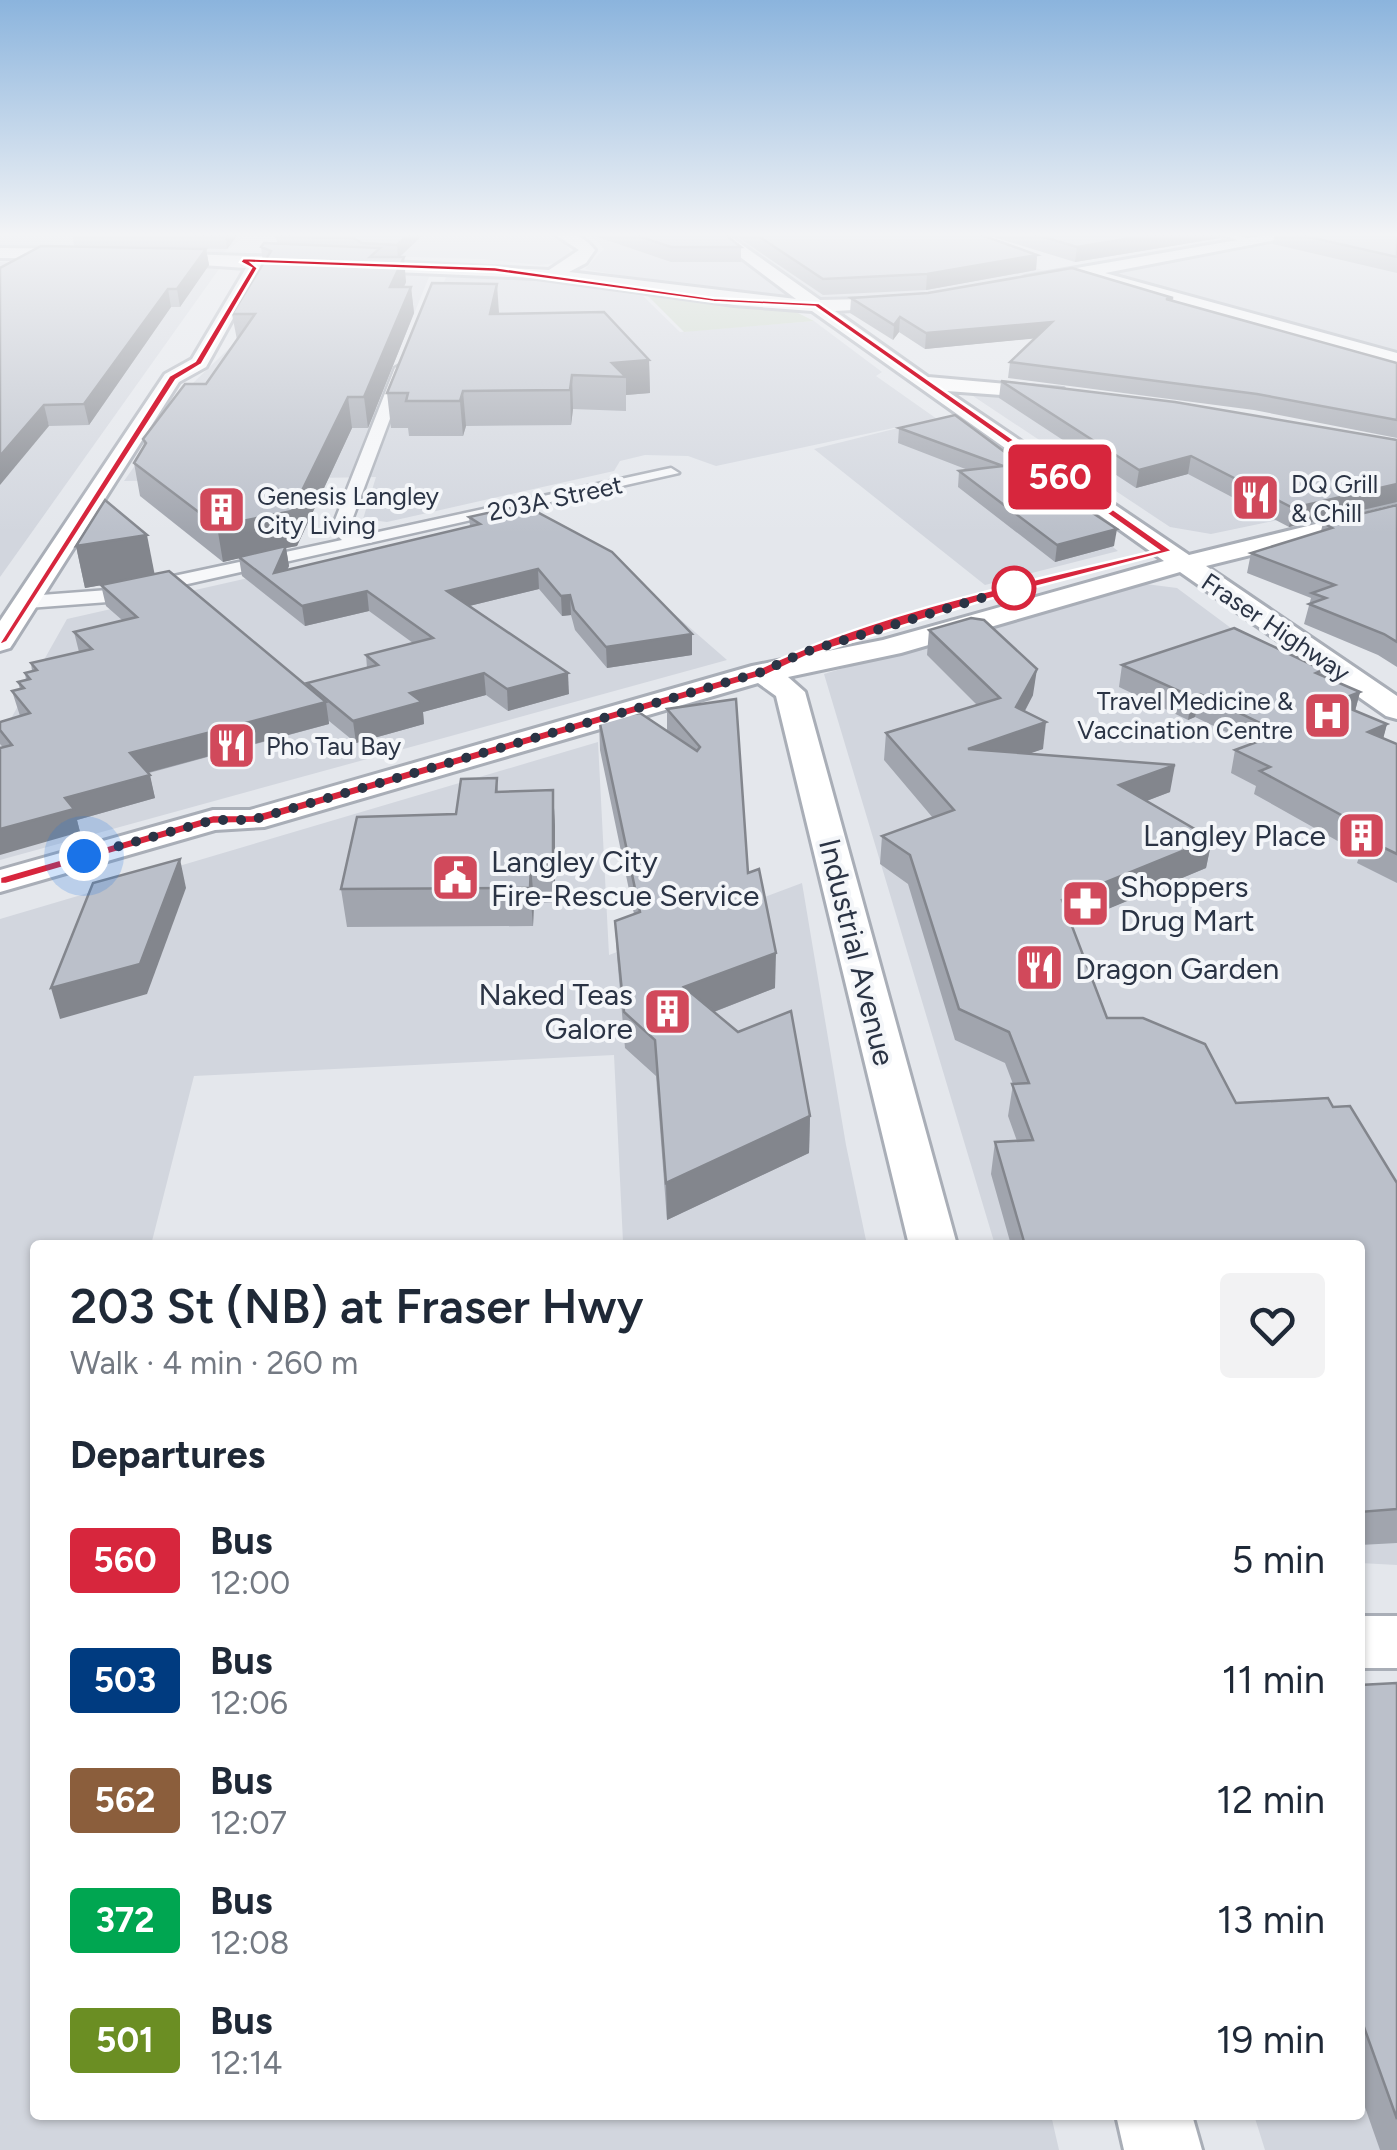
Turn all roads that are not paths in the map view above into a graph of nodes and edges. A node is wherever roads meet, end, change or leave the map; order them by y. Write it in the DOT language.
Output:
graph roads {
  1 [pos="217,332"];
  2 [pos="854,332"];
  3 [pos="1276,332"];
  4 [pos="1297,332"];
  5 [pos="178,348"];
  6 [pos="408,352"];
  7 [pos="1397,359"];
  8 [pos="1397,368"];
  9 [pos="172,378"];
  10 [pos="924,383"];
  11 [pos="1072,396"];
  12 [pos="671,473"];
  13 [pos="1397,492"];
  14 [pos="1397,511"];
  15 [pos="356,541"];
  16 [pos="1177,558"];
  17 [pos="28,602"];
  18 [pos="0,642"];
  19 [pos="762,672"];
  20 [pos="1397,710"];
  21 [pos="252,820"];
  22 [pos="0,880"];
  23 [pos="0,908"];
  24 [pos="932,1240"];
  25 [pos="1365,1642"];
  26 [pos="1397,1642"];
  27 [pos="1155,2120"];
  28 [pos="1163,2150"];
  1 -- 9 [label="main road"];
  2 -- 10 [label="main road, Fraser Highway"];
  3 -- 8 [label="main road"];
  4 -- 7 [label="main road"];
  5 -- 9 [label="main road"];
  6 -- 15 [label="street"];
  9 -- 17 [label="main road"];
  10 -- 11 [label="main road"];
  10 -- 16 [label="main road, Fraser Highway"];
  12 -- 15 [label="street, 203A Street"];
  13 -- 16 [label="main road"];
  14 -- 16 [label="main road"];
  15 -- 17 [label="street, 203A Street"];
  16 -- 19 [label="main road"];
  16 -- 20 [label="main road, Fraser Highway"];
  17 -- 18 [label="main road"];
  19 -- 21 [label="main road"];
  19 -- 24 [label="main road, Industrial Avenue"];
  21 -- 22 [label="main road"];
  21 -- 23 [label="main road"];
  25 -- 26 [label="main road"];
  27 -- 28 [label="main road"];
}
